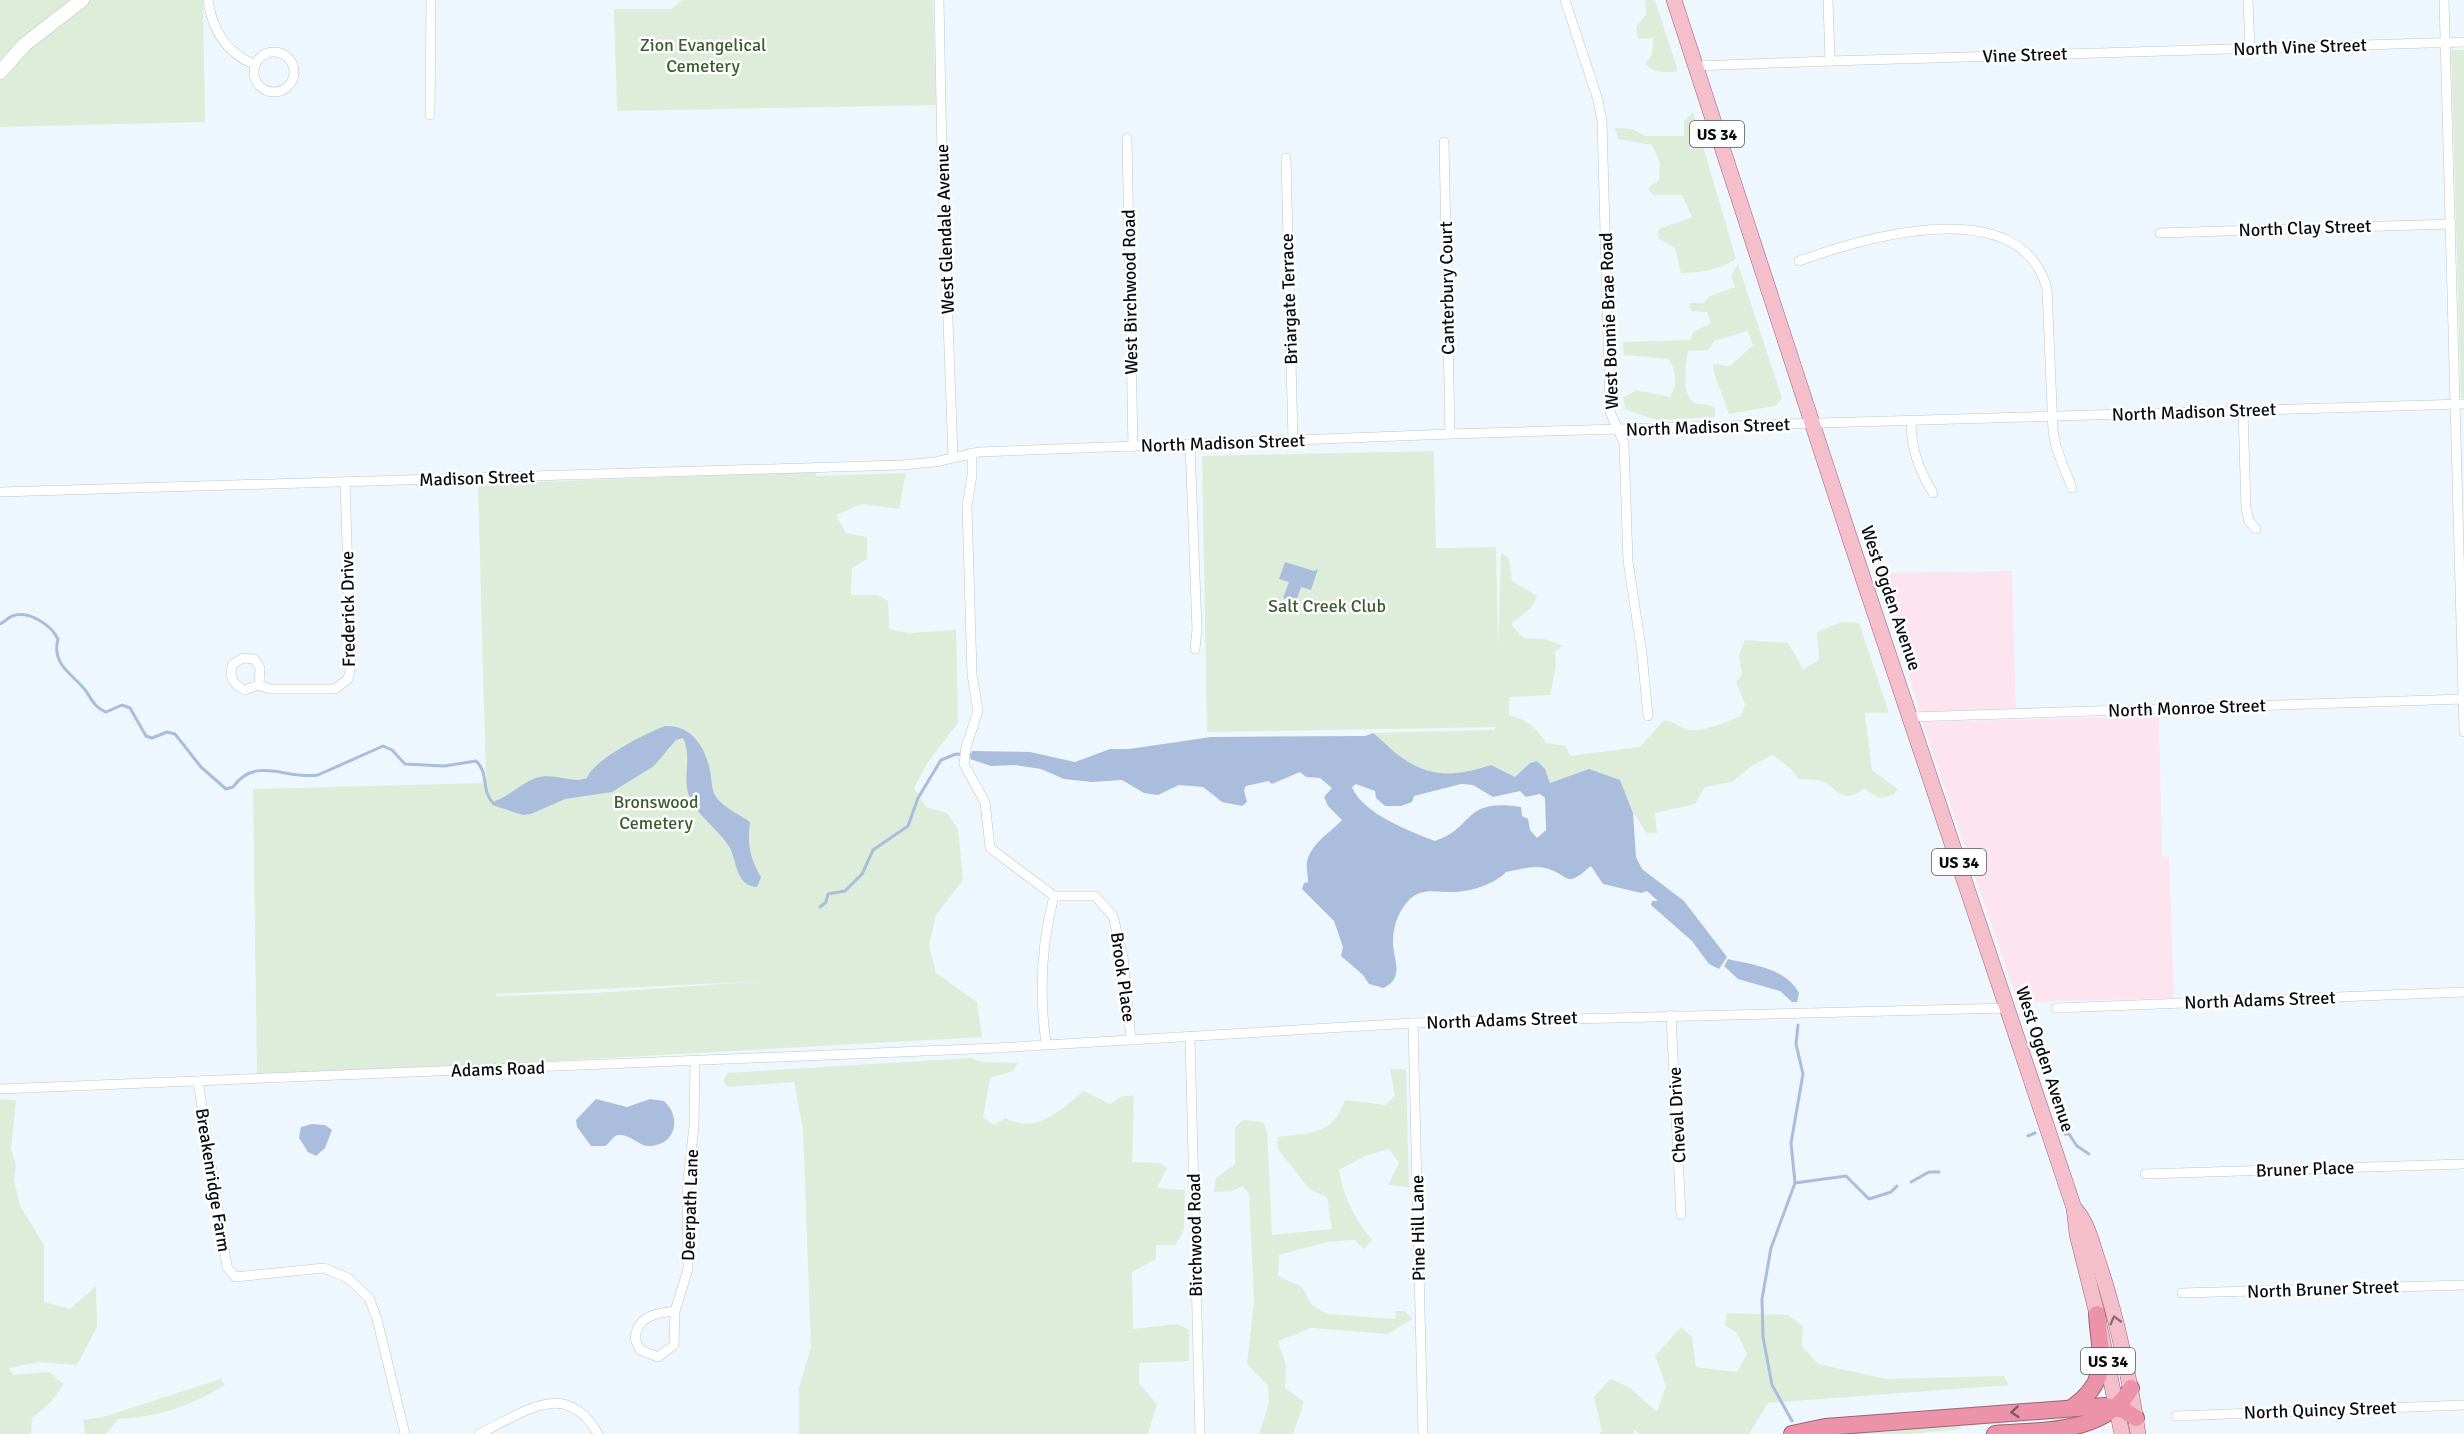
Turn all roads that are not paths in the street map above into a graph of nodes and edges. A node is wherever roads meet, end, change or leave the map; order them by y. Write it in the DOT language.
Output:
graph roads {
  1 [pos="82,0"];
  2 [pos="208,0"];
  3 [pos="431,0"];
  4 [pos="939,0"];
  5 [pos="1565,0"];
  6 [pos="1674,0"];
  7 [pos="1828,0"];
  8 [pos="2248,0"];
  9 [pos="2444,0"];
  10 [pos="2464,42"];
  11 [pos="2445,43"];
  12 [pos="2250,49"];
  13 [pos="2136,52"];
  14 [pos="1830,61"];
  15 [pos="253,64"];
  16 [pos="1695,66"];
  17 [pos="0,72"];
  18 [pos="430,115"];
  19 [pos="1126,138"];
  20 [pos="1444,142"];
  21 [pos="1286,158"];
  22 [pos="2451,224"];
  23 [pos="2160,233"];
  24 [pos="1799,261"];
  25 [pos="2460,404"];
  26 [pos="2243,411"];
  27 [pos="2052,417"];
  28 [pos="1911,421"];
  29 [pos="1812,422"];
  30 [pos="1619,430"];
  31 [pos="1450,434"];
  32 [pos="1293,441"];
  33 [pos="1190,445"];
  34 [pos="1133,447"];
  35 [pos="972,453"];
  36 [pos="953,457"];
  37 [pos="345,482"];
  38 [pos="2072,488"];
  39 [pos="0,492"];
  40 [pos="1933,493"];
  41 [pos="2256,529"];
  42 [pos="1195,649"];
  43 [pos="259,685"];
  44 [pos="2464,699"];
  45 [pos="1648,717"];
  46 [pos="1911,717"];
  47 [pos="2464,732"];
  48 [pos="1054,896"];
  49 [pos="2464,993"];
  50 [pos="2008,1008"];
  51 [pos="2056,1008"];
  52 [pos="1671,1015"];
  53 [pos="1413,1023"];
  54 [pos="1190,1037"];
  55 [pos="1131,1039"];
  56 [pos="1046,1043"];
  57 [pos="996,1048"];
  58 [pos="695,1061"];
  59 [pos="198,1082"];
  60 [pos="0,1089"];
  61 [pos="2464,1164"];
  62 [pos="2145,1174"];
  63 [pos="2074,1208"];
  64 [pos="1681,1215"];
  65 [pos="2464,1285"];
  66 [pos="2182,1293"];
  67 [pos="675,1311"];
  68 [pos="2097,1314"];
  69 [pos="2130,1388"];
  70 [pos="2464,1405"];
  71 [pos="2073,1407"];
  72 [pos="2117,1408"];
  73 [pos="2176,1416"];
  74 [pos="2137,1426"];
  75 [pos="2074,1428"];
  76 [pos="405,1434"];
  77 [pos="479,1434"];
  78 [pos="598,1434"];
  79 [pos="1200,1434"];
  80 [pos="1423,1434"];
  81 [pos="1792,1434"];
  82 [pos="1995,1434"];
  83 [pos="2098,1434"];
  84 [pos="2122,1434"];
  1 -- 17 [label="street"];
  2 -- 15 [label="street"];
  3 -- 18 [label="street"];
  4 -- 36 [label="street, West Glendale Avenue"];
  5 -- 30 [label="street, West Bonnie Brae Road"];
  6 -- 16 [label="main road, West Ogden Avenue / US 34"];
  7 -- 14 [label="street"];
  8 -- 12 [label="street"];
  9 -- 11 [label="street"];
  10 -- 11 [label="street, North Vine Street"];
  11 -- 12 [label="street, North Vine Street"];
  11 -- 22 [label="street"];
  12 -- 13 [label="street, North Vine Street"];
  13 -- 14 [label="street, Vine Street"];
  14 -- 16 [label="street"];
  15 -- 15 [label="street"];
  16 -- 29 [label="main road, West Ogden Avenue / US 34"];
  19 -- 34 [label="street, West Birchwood Road"];
  20 -- 31 [label="street, Canterbury Court"];
  21 -- 32 [label="street, Briargate Terrace"];
  22 -- 23 [label="street, North Clay Street"];
  22 -- 25 [label="street"];
  24 -- 27 [label="street"];
  25 -- 26 [label="street, North Madison Street"];
  25 -- 44 [label="street"];
  26 -- 27 [label="street, North Madison Street"];
  26 -- 41 [label="street"];
  27 -- 28 [label="street, North Madison Street"];
  27 -- 38 [label="street"];
  28 -- 29 [label="street, North Madison Street"];
  28 -- 40 [label="street"];
  29 -- 30 [label="street, North Madison Street"];
  29 -- 46 [label="main road, West Ogden Avenue / US 34"];
  30 -- 31 [label="street, North Madison Street"];
  30 -- 45 [label="street, West Bonnie Brae Road"];
  31 -- 32 [label="street, North Madison Street"];
  32 -- 33 [label="street, North Madison Street"];
  33 -- 34 [label="street, North Madison Street"];
  33 -- 42 [label="street"];
  34 -- 35 [label="street, North Madison Street"];
  35 -- 36 [label="street, North Madison Street"];
  35 -- 48 [label="street"];
  36 -- 37 [label="street, Madison Street"];
  37 -- 39 [label="street, Madison Street"];
  37 -- 43 [label="street, Frederick Drive"];
  44 -- 46 [label="street, North Monroe Street"];
  44 -- 47 [label="street"];
  46 -- 50 [label="main road, West Ogden Avenue / US 34"];
  48 -- 55 [label="street, Brook Place"];
  48 -- 56 [label="street"];
  49 -- 51 [label="street, North Adams Street"];
  50 -- 52 [label="street, North Adams Street"];
  50 -- 63 [label="main road, West Ogden Avenue / US 34"];
  52 -- 53 [label="street, North Adams Street"];
  52 -- 64 [label="street, Cheval Drive"];
  53 -- 54 [label="street, North Adams Street"];
  53 -- 80 [label="street, Pine Hill Lane"];
  54 -- 55 [label="street, North Adams Street"];
  54 -- 79 [label="street, Birchwood Road"];
  55 -- 56 [label="street, North Adams Street"];
  56 -- 57 [label="street, North Adams Street"];
  57 -- 58 [label="street, Adams Road"];
  58 -- 59 [label="street, Adams Road"];
  58 -- 67 [label="street, Deerpath Lane"];
  59 -- 60 [label="street, Adams Road"];
  59 -- 76 [label="street, Breakenridge Farm"];
  61 -- 62 [label="street, Bruner Place"];
  63 -- 68 [label="main road, West Ogden Avenue / US 34"];
  69 -- 63 [label="main road, West Ogden Avenue / US 34, one-way"];
  65 -- 66 [label="street, North Bruner Street"];
  67 -- 67 [label="street, Deerpath Lane"];
  68 -- 71 [label="highway"];
  68 -- 72 [label="main road, West Ogden Avenue / US 34"];
  69 -- 72 [label="highway"];
  69 -- 74 [label="main road, West Ogden Avenue / US 34"];
  70 -- 73 [label="street, North Quincy Street"];
  71 -- 72 [label="highway"];
  71 -- 81 [label="highway, one-way"];
  72 -- 74 [label="highway"];
  72 -- 75 [label="highway"];
  72 -- 84 [label="main road, West Ogden Avenue / US 34"];
  75 -- 82 [label="highway"];
  75 -- 83 [label="highway"];
  77 -- 78 [label="street"];
}
